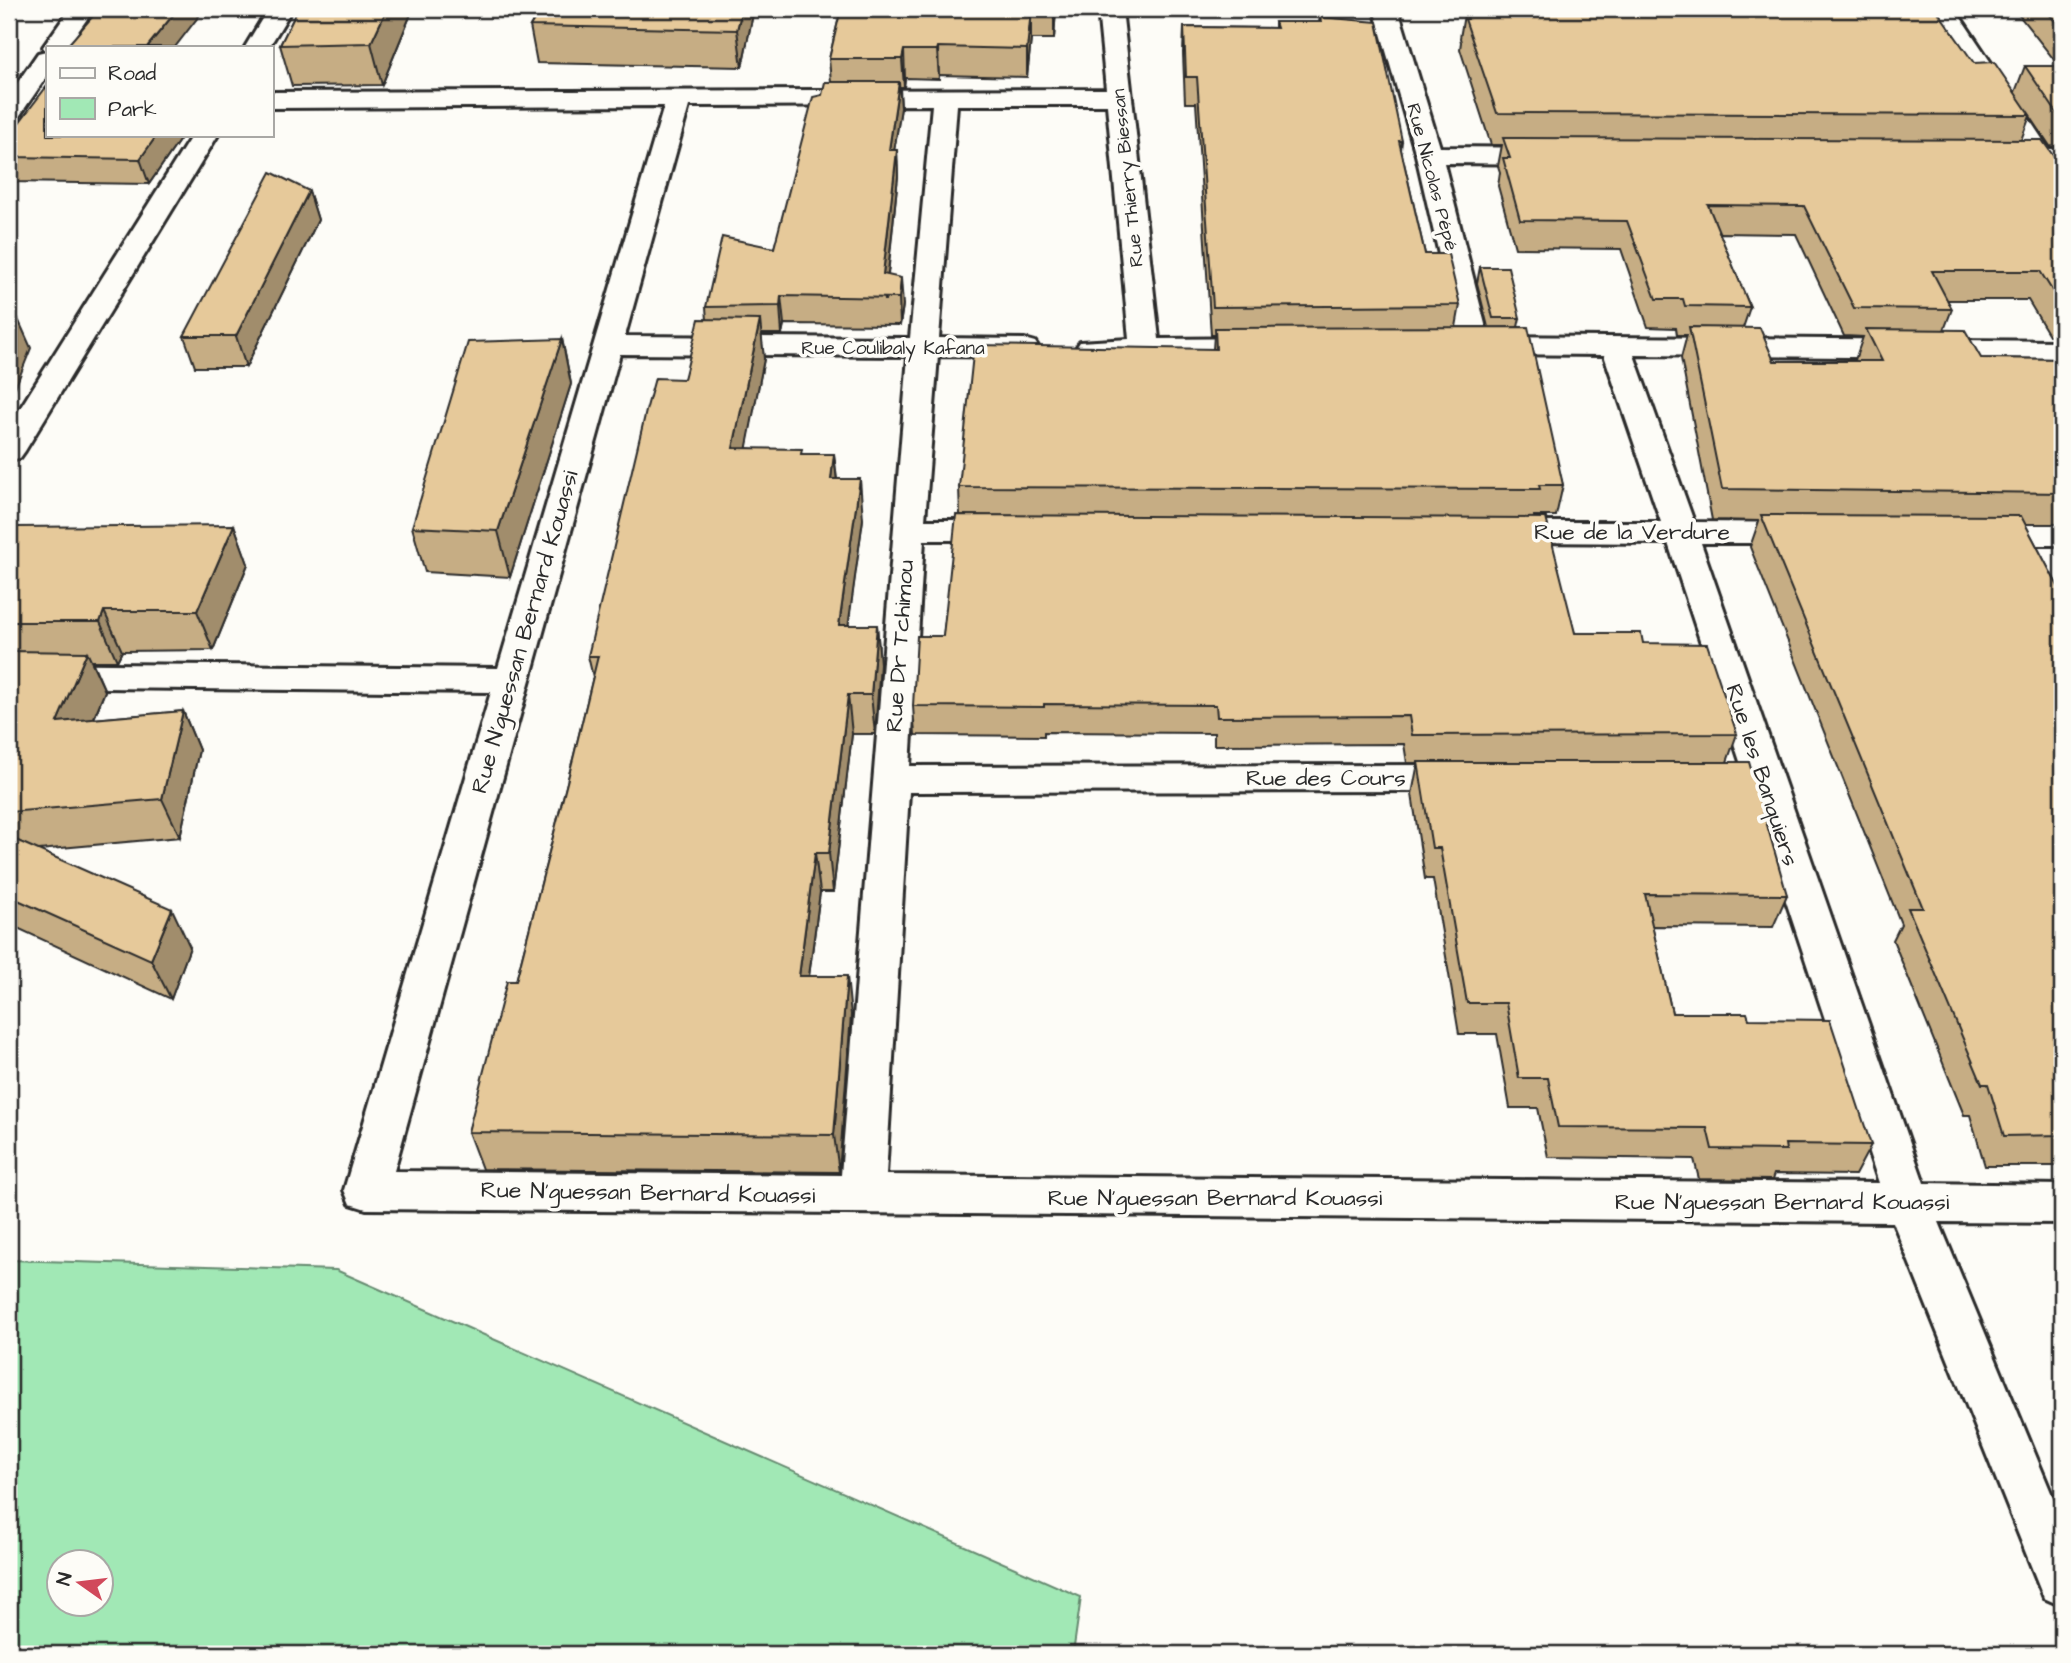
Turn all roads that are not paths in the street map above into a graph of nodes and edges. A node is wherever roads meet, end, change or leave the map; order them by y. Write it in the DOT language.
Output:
graph roads {
  1 [pos="82,9"];
  2 [pos="280,9"];
  3 [pos="1110,9"];
  4 [pos="1387,9"];
  5 [pos="1944,9"];
  6 [pos="56,46"];
  7 [pos="258,46"];
  8 [pos="46,59"];
  9 [pos="1121,97"];
  10 [pos="946,98"];
  11 [pos="46,99"];
  12 [pos="273,100"];
  13 [pos="678,100"];
  14 [pos="12,104"];
  15 [pos="204,136"];
  16 [pos="1429,155"];
  17 [pos="1582,156"];
  18 [pos="1972,157"];
  19 [pos="2052,157"];
  20 [pos="2062,188"];
  21 [pos="607,345"];
  22 [pos="1296,346"];
  23 [pos="1616,347"];
  24 [pos="1145,348"];
  25 [pos="924,349"];
  26 [pos="2062,350"];
  27 [pos="9,451"];
  28 [pos="908,530"];
  29 [pos="1033,530"];
  30 [pos="1461,532"];
  31 [pos="1683,532"];
  32 [pos="1832,533"];
  33 [pos="1955,534"];
  34 [pos="2058,543"];
  35 [pos="9,675"];
  36 [pos="512,680"];
  37 [pos="1499,778"];
  38 [pos="1720,778"];
  39 [pos="1762,778"];
  40 [pos="890,779"];
  41 [pos="862,1195"];
  42 [pos="1909,1203"];
  43 [pos="2062,1204"];
  44 [pos="2062,1580"];
  1 -- 6 [label="street"];
  2 -- 7 [label="street"];
  3 -- 9 [label="street, Rue Thierry Biessan"];
  4 -- 16 [label="street, Rue Nicolas Pépé"];
  5 -- 19 [label="street"];
  8 -- 14 [label="street"];
  9 -- 10 [label="street"];
  9 -- 24 [label="street, Rue Thierry Biessan"];
  10 -- 13 [label="street"];
  10 -- 25 [label="street, Rue Dr Tchimou"];
  11 -- 14 [label="street"];
  12 -- 13 [label="street"];
  13 -- 21 [label="street, Rue N'guessan Bernard Kouassi"];
  15 -- 27 [label="street"];
  16 -- 17 [label="street"];
  16 -- 23 [label="street, Rue Nicolas Pépé"];
  18 -- 19 [label="street"];
  19 -- 20 [label="street"];
  21 -- 25 [label="street, Rue Coulibaly Kafana"];
  21 -- 36 [label="street, Rue N'guessan Bernard Kouassi"];
  22 -- 24 [label="street, Rue Coulibaly Kafana"];
  23 -- 26 [label="street"];
  23 -- 31 [label="street, Rue les Banquiers"];
  24 -- 25 [label="street, Rue Coulibaly Kafana"];
  25 -- 28 [label="street, Rue Dr Tchimou"];
  28 -- 29 [label="street"];
  28 -- 40 [label="street, Rue Dr Tchimou"];
  30 -- 31 [label="street, Rue de la Verdure"];
  31 -- 32 [label="street, Rue de la Verdure"];
  31 -- 39 [label="street, Rue les Banquiers"];
  33 -- 34 [label="street"];
  35 -- 36 [label="street"];
  36 -- 41 [label="street, Rue N'guessan Bernard Kouassi"];
  37 -- 40 [label="street, Rue des Cours"];
  38 -- 39 [label="street"];
  39 -- 42 [label="street, Rue les Banquiers"];
  40 -- 41 [label="street, Rue Dr Tchimou"];
  41 -- 42 [label="street, Rue N'guessan Bernard Kouassi"];
  42 -- 43 [label="street, Rue N'guessan Bernard Kouassi"];
  42 -- 44 [label="street, Rue les Banquiers"];
}
